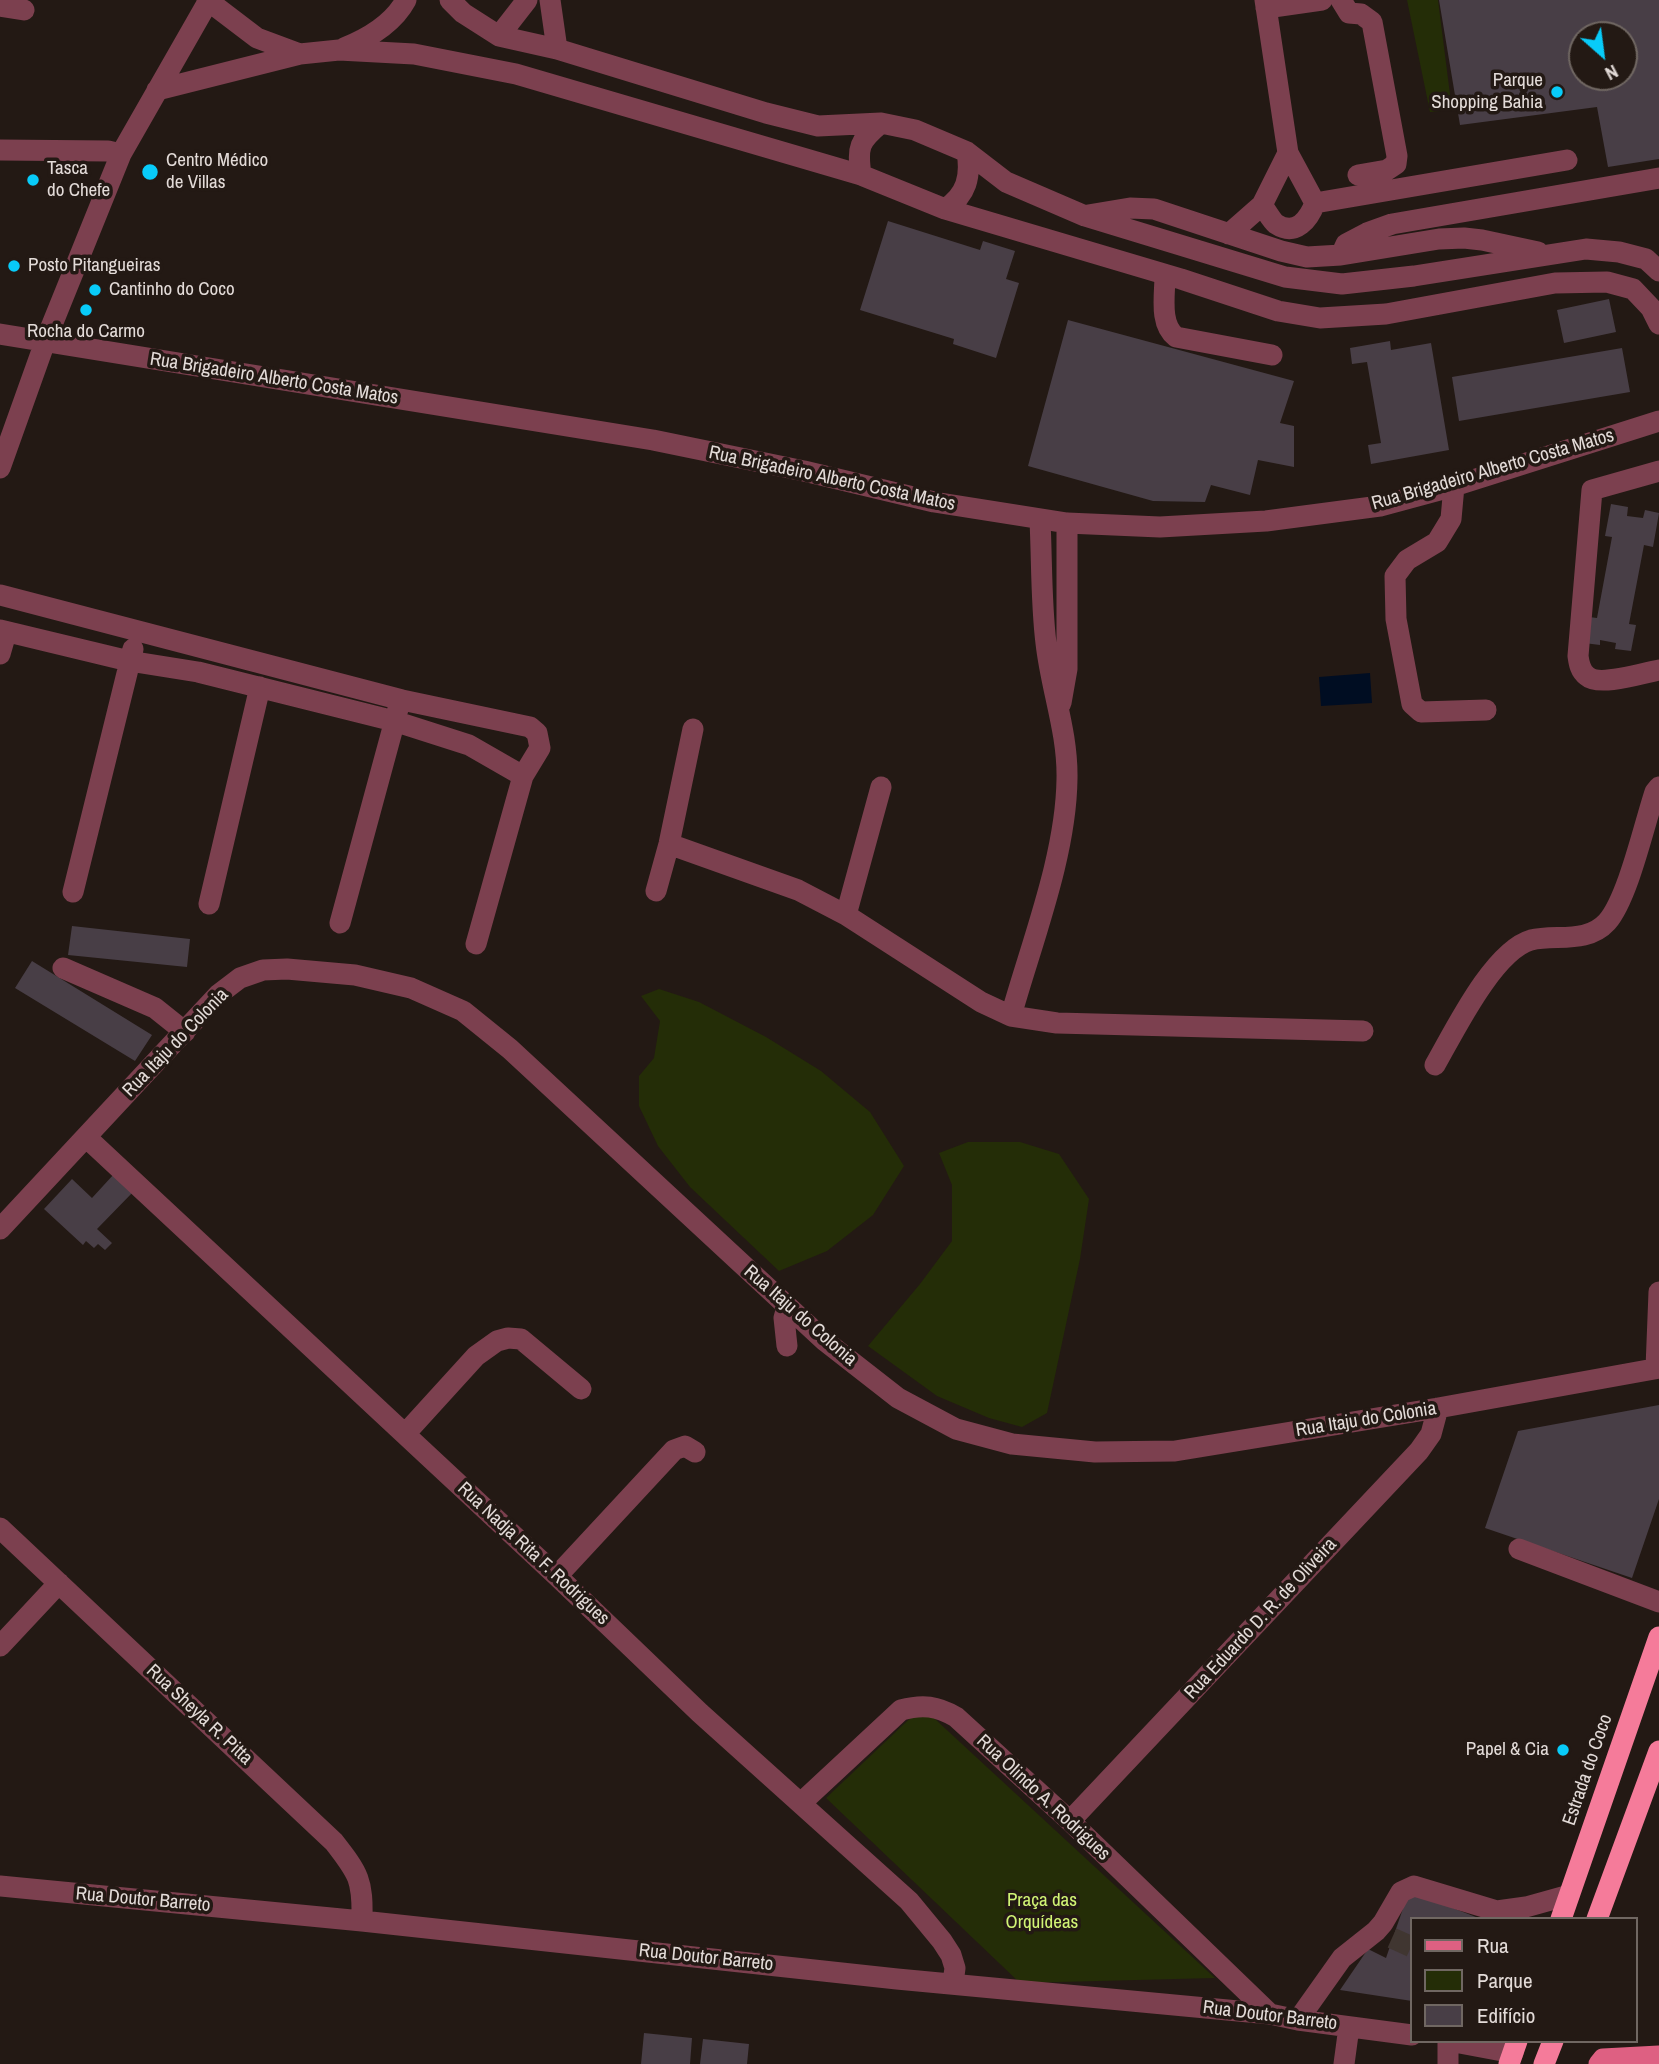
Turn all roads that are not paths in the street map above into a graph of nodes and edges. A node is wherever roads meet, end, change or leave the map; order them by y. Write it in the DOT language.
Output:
graph roads {
  1 [pos="208,0"];
  2 [pos="233,0"];
  3 [pos="406,0"];
  4 [pos="450,0"];
  5 [pos="527,0"];
  6 [pos="550,0"];
  7 [pos="1322,0"];
  8 [pos="1341,0"];
  9 [pos="1265,4"];
  10 [pos="0,6"];
  11 [pos="24,10"];
  12 [pos="239,25"];
  13 [pos="499,36"];
  14 [pos="557,49"];
  15 [pos="339,50"];
  16 [pos="300,54"];
  17 [pos="157,90"];
  18 [pos="881,123"];
  19 [pos="0,150"];
  20 [pos="967,152"];
  21 [pos="1288,153"];
  22 [pos="121,154"];
  23 [pos="1567,160"];
  24 [pos="861,175"];
  25 [pos="1358,175"];
  26 [pos="1659,178"];
  27 [pos="1315,203"];
  28 [pos="1262,205"];
  29 [pos="946,209"];
  30 [pos="1085,216"];
  31 [pos="1304,224"];
  32 [pos="1229,234"];
  33 [pos="1551,255"];
  34 [pos="1334,256"];
  35 [pos="1659,271"];
  36 [pos="1165,275"];
  37 [pos="1659,324"];
  38 [pos="0,334"];
  39 [pos="45,342"];
  40 [pos="1272,355"];
  41 [pos="1659,421"];
  42 [pos="0,468"];
  43 [pos="1659,471"];
  44 [pos="1454,486"];
  45 [pos="1040,521"];
  46 [pos="1067,523"];
  47 [pos="0,594"];
  48 [pos="59,610"];
  49 [pos="138,631"];
  50 [pos="3,632"];
  51 [pos="44,642"];
  52 [pos="202,647"];
  53 [pos="0,654"];
  54 [pos="130,661"];
  55 [pos="1659,670"];
  56 [pos="198,672"];
  57 [pos="260,687"];
  58 [pos="402,700"];
  59 [pos="1060,708"];
  60 [pos="1486,710"];
  61 [pos="394,721"];
  62 [pos="693,729"];
  63 [pos="523,776"];
  64 [pos="881,787"];
  65 [pos="1659,787"];
  66 [pos="669,844"];
  67 [pos="656,891"];
  68 [pos="74,892"];
  69 [pos="209,904"];
  70 [pos="846,915"];
  71 [pos="340,923"];
  72 [pos="476,944"];
  73 [pos="63,968"];
  74 [pos="1011,1016"];
  75 [pos="1363,1031"];
  76 [pos="185,1032"];
  77 [pos="1435,1065"];
  78 [pos="87,1138"];
  79 [pos="0,1229"];
  80 [pos="1659,1292"];
  81 [pos="788,1307"];
  82 [pos="787,1346"];
  83 [pos="1658,1368"];
  84 [pos="581,1389"];
  85 [pos="1438,1408"];
  86 [pos="405,1434"];
  87 [pos="695,1452"];
  88 [pos="0,1528"];
  89 [pos="1520,1549"];
  90 [pos="557,1576"];
  91 [pos="59,1583"];
  92 [pos="1659,1602"];
  93 [pos="1659,1637"];
  94 [pos="0,1646"];
  95 [pos="1659,1751"];
  96 [pos="801,1803"];
  97 [pos="1070,1821"];
  98 [pos="0,1886"];
  99 [pos="1569,1895"];
  100 [pos="1523,1913"];
  101 [pos="1562,1917"];
  102 [pos="1598,1917"];
  103 [pos="362,1921"];
  104 [pos="953,1983"];
  105 [pos="1270,2014"];
  106 [pos="1298,2020"];
  107 [pos="1349,2026"];
  108 [pos="1410,2035"];
  109 [pos="1448,2043"];
  110 [pos="1459,2043"];
  111 [pos="1552,2043"];
  112 [pos="1513,2053"];
  113 [pos="1600,2055"];
  114 [pos="1659,2056"];
  115 [pos="1344,2064"];
  116 [pos="1448,2064"];
  117 [pos="1544,2064"];
  1 -- 12 [label="street"];
  1 -- 17 [label="street"];
  2 -- 12 [label="street"];
  3 -- 15 [label="street"];
  4 -- 13 [label="street"];
  5 -- 13 [label="street"];
  6 -- 14 [label="street"];
  7 -- 9 [label="street"];
  8 -- 25 [label="street"];
  9 -- 21 [label="street"];
  10 -- 11 [label="street"];
  12 -- 16 [label="street"];
  13 -- 14 [label="street"];
  14 -- 18 [label="street"];
  15 -- 16 [label="street"];
  15 -- 24 [label="street"];
  16 -- 17 [label="street"];
  17 -- 22 [label="street"];
  18 -- 20 [label="street"];
  18 -- 24 [label="street"];
  19 -- 22 [label="street"];
  20 -- 29 [label="street"];
  20 -- 30 [label="street"];
  21 -- 27 [label="street"];
  21 -- 28 [label="street"];
  22 -- 39 [label="street"];
  23 -- 27 [label="street"];
  24 -- 29 [label="street"];
  26 -- 34 [label="street"];
  27 -- 31 [label="street"];
  28 -- 31 [label="street"];
  28 -- 32 [label="street"];
  29 -- 36 [label="street"];
  30 -- 32 [label="street"];
  30 -- 33 [label="street"];
  31 -- 34 [label="street"];
  32 -- 34 [label="street"];
  33 -- 34 [label="street"];
  33 -- 35 [label="street"];
  36 -- 37 [label="street"];
  36 -- 40 [label="street"];
  38 -- 39 [label="street, Rua Brigadeiro Alberto Costa Matos"];
  39 -- 42 [label="street"];
  39 -- 45 [label="street, Rua Brigadeiro Alberto Costa Matos"];
  41 -- 44 [label="street, Rua Brigadeiro Alberto Costa Matos"];
  43 -- 55 [label="street"];
  44 -- 46 [label="street, Rua Brigadeiro Alberto Costa Matos"];
  44 -- 60 [label="street"];
  45 -- 46 [label="street, Rua Brigadeiro Alberto Costa Matos"];
  45 -- 59 [label="street"];
  46 -- 59 [label="street"];
  47 -- 48 [label="street"];
  48 -- 49 [label="street"];
  48 -- 51 [label="street"];
  49 -- 52 [label="street"];
  49 -- 54 [label="street"];
  50 -- 51 [label="street"];
  50 -- 53 [label="street"];
  51 -- 54 [label="street"];
  52 -- 56 [label="street"];
  52 -- 58 [label="street"];
  54 -- 56 [label="street"];
  54 -- 68 [label="street"];
  56 -- 57 [label="street"];
  57 -- 61 [label="street"];
  57 -- 69 [label="street"];
  58 -- 61 [label="street"];
  58 -- 63 [label="street"];
  59 -- 74 [label="street"];
  61 -- 63 [label="street"];
  61 -- 71 [label="street"];
  62 -- 66 [label="street"];
  63 -- 72 [label="street"];
  64 -- 70 [label="street"];
  65 -- 77 [label="street"];
  66 -- 67 [label="street"];
  66 -- 70 [label="street"];
  70 -- 74 [label="street"];
  73 -- 76 [label="street"];
  74 -- 75 [label="street"];
  76 -- 78 [label="street, Rua Itaju do Colonia"];
  76 -- 81 [label="street, Rua Itaju do Colonia"];
  78 -- 79 [label="street, Rua Itaju do Colonia"];
  78 -- 86 [label="street, Rua Nadja Rita F. Rodrigues"];
  80 -- 83 [label="street"];
  81 -- 82 [label="street"];
  81 -- 85 [label="street, Rua Itaju do Colonia"];
  83 -- 85 [label="street, Rua Itaju do Colonia"];
  84 -- 86 [label="street"];
  85 -- 97 [label="street, Rua Eduardo D. R. de Oliveira"];
  86 -- 90 [label="street, Rua Nadja Rita F. Rodrigues"];
  87 -- 90 [label="street"];
  88 -- 91 [label="street, Rua Sheyla R. Pitta"];
  89 -- 92 [label="street"];
  90 -- 96 [label="street, Rua Nadja Rita F. Rodrigues"];
  91 -- 94 [label="street"];
  91 -- 103 [label="street, Rua Sheyla R. Pitta"];
  93 -- 99 [label="highway, Estrada do Coco"];
  95 -- 102 [label="highway"];
  96 -- 97 [label="street, Rua Olindo A. Rodrigues"];
  96 -- 104 [label="street, Rua Nadja Rita F. Rodrigues"];
  97 -- 105 [label="street, Rua Olindo A. Rodrigues"];
  98 -- 103 [label="street, Rua Doutor Barreto"];
  99 -- 100 [label="street"];
  99 -- 101 [label="highway, Estrada do Coco"];
  100 -- 106 [label="street"];
  103 -- 104 [label="street, Rua Doutor Barreto"];
  104 -- 105 [label="street, Rua Doutor Barreto"];
  105 -- 106 [label="street, Rua Doutor Barreto"];
  106 -- 107 [label="street, Rua Doutor Barreto"];
  107 -- 108 [label="street, Rua Doutor Barreto"];
  107 -- 115 [label="street"];
  109 -- 116 [label="street"];
  110 -- 112 [label="street"];
  111 -- 117 [label="highway"];
  113 -- 114 [label="main road"];
}
